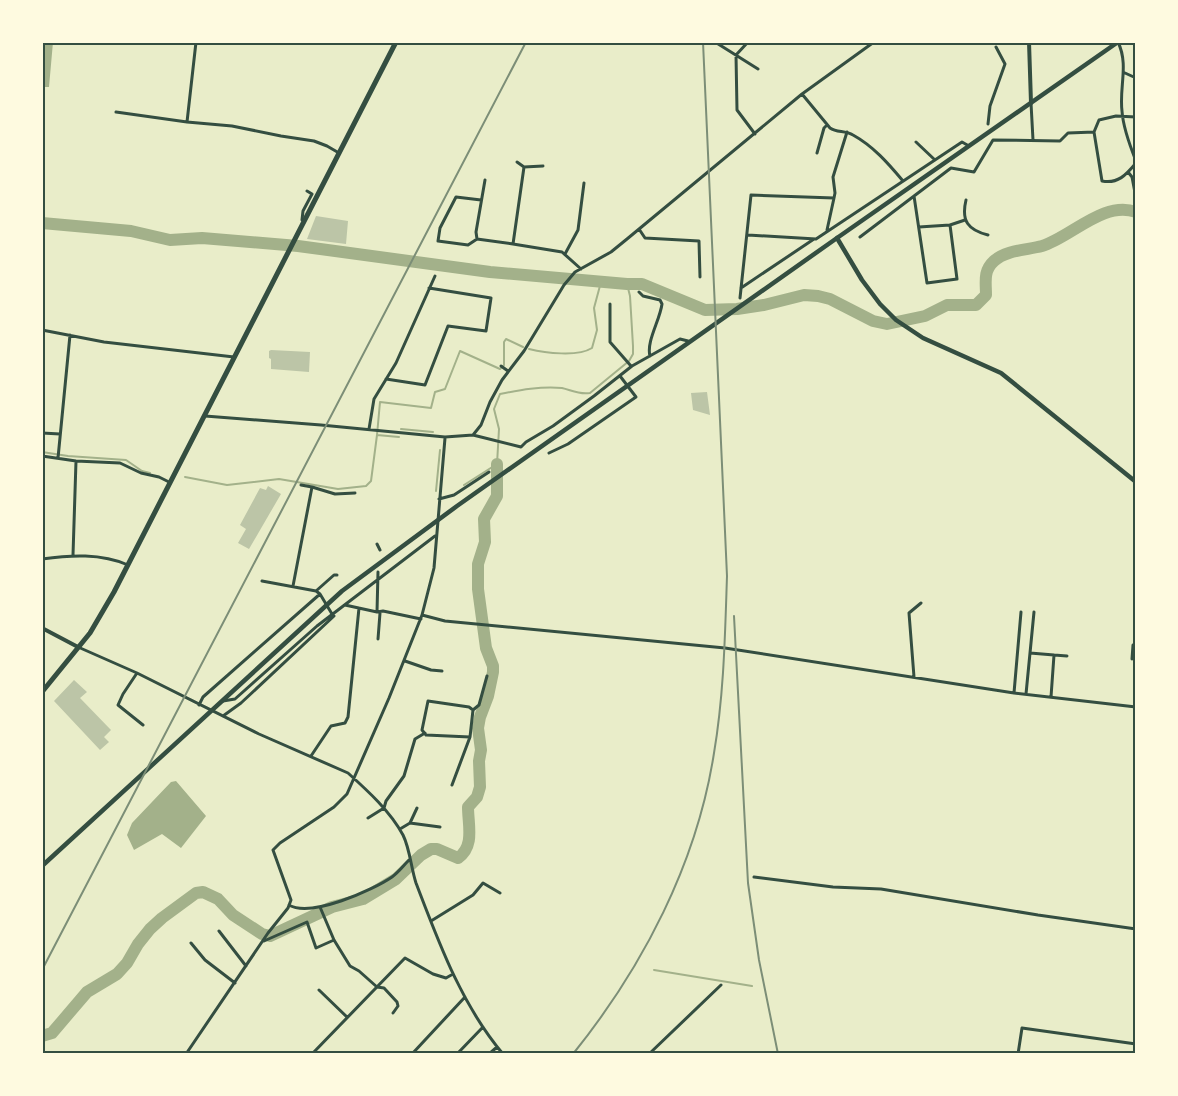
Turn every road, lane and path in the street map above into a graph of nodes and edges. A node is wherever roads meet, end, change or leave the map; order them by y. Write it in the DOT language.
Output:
graph roads {
  1 [pos="196,42"];
  2 [pos="396,42"];
  3 [pos="715,42"];
  4 [pos="748,42"];
  5 [pos="874,42"];
  6 [pos="1029,42"];
  7 [pos="1118,42"];
  8 [pos="996,47"];
  9 [pos="736,55"];
  10 [pos="758,69"];
  11 [pos="1125,73"];
  12 [pos="1136,78"];
  13 [pos="802,94"];
  14 [pos="1031,103"];
  15 [pos="116,112"];
  16 [pos="1123,117"];
  17 [pos="1136,117"];
  18 [pos="187,122"];
  19 [pos="988,124"];
  20 [pos="827,125"];
  21 [pos="847,132"];
  22 [pos="1094,132"];
  23 [pos="755,134"];
  24 [pos="1033,140"];
  25 [pos="916,142"];
  26 [pos="969,146"];
  27 [pos="339,153"];
  28 [pos="817,153"];
  29 [pos="935,160"];
  30 [pos="517,162"];
  31 [pos="1136,162"];
  32 [pos="524,166"];
  33 [pos="543,166"];
  34 [pos="1128,172"];
  35 [pos="485,180"];
  36 [pos="903,181"];
  37 [pos="584,183"];
  38 [pos="307,191"];
  39 [pos="914,196"];
  40 [pos="834,198"];
  41 [pos="1136,198"];
  42 [pos="482,200"];
  43 [pos="966,200"];
  44 [pos="965,220"];
  45 [pos="950,225"];
  46 [pos="302,228"];
  47 [pos="919,228"];
  48 [pos="639,229"];
  49 [pos="827,232"];
  50 [pos="747,235"];
  51 [pos="988,235"];
  52 [pos="860,237"];
  53 [pos="837,238"];
  54 [pos="477,239"];
  55 [pos="814,239"];
  56 [pos="513,244"];
  57 [pos="565,254"];
  58 [pos="581,268"];
  59 [pos="435,276"];
  60 [pos="700,277"];
  61 [pos="429,288"];
  62 [pos="741,288"];
  63 [pos="639,292"];
  64 [pos="740,298"];
  65 [pos="610,304"];
  66 [pos="42,330"];
  67 [pos="70,335"];
  68 [pos="690,342"];
  69 [pos="650,356"];
  70 [pos="234,357"];
  71 [pos="631,366"];
  72 [pos="502,367"];
  73 [pos="508,371"];
  74 [pos="620,376"];
  75 [pos="386,379"];
  76 [pos="204,416"];
  77 [pos="369,429"];
  78 [pos="42,433"];
  79 [pos="60,434"];
  80 [pos="473,435"];
  81 [pos="445,438"];
  82 [pos="549,453"];
  83 [pos="42,456"];
  84 [pos="58,457"];
  85 [pos="76,461"];
  86 [pos="489,472"];
  87 [pos="1136,482"];
  88 [pos="170,483"];
  89 [pos="301,485"];
  90 [pos="312,487"];
  91 [pos="356,493"];
  92 [pos="439,498"];
  93 [pos="435,536"];
  94 [pos="377,544"];
  95 [pos="380,550"];
  96 [pos="73,555"];
  97 [pos="42,559"];
  98 [pos="128,565"];
  99 [pos="378,572"];
  100 [pos="337,575"];
  101 [pos="377,579"];
  102 [pos="262,581"];
  103 [pos="293,586"];
  104 [pos="318,592"];
  105 [pos="921,603"];
  106 [pos="345,605"];
  107 [pos="359,608"];
  108 [pos="379,612"];
  109 [pos="1021,612"];
  110 [pos="1034,612"];
  111 [pos="333,614"];
  112 [pos="421,617"];
  113 [pos="42,628"];
  114 [pos="378,639"];
  115 [pos="1136,645"];
  116 [pos="78,647"];
  117 [pos="1030,654"];
  118 [pos="1054,655"];
  119 [pos="1067,656"];
  120 [pos="1132,659"];
  121 [pos="405,661"];
  122 [pos="442,671"];
  123 [pos="137,673"];
  124 [pos="486,676"];
  125 [pos="914,677"];
  126 [pos="42,692"];
  127 [pos="1014,693"];
  128 [pos="1026,694"];
  129 [pos="1051,697"];
  130 [pos="220,701"];
  131 [pos="199,705"];
  132 [pos="1136,707"];
  133 [pos="473,710"];
  134 [pos="223,717"];
  135 [pos="143,724"];
  136 [pos="425,733"];
  137 [pos="470,737"];
  138 [pos="311,757"];
  139 [pos="354,778"];
  140 [pos="452,785"];
  141 [pos="384,808"];
  142 [pos="417,808"];
  143 [pos="368,818"];
  144 [pos="410,823"];
  145 [pos="440,827"];
  146 [pos="400,829"];
  147 [pos="409,861"];
  148 [pos="42,866"];
  149 [pos="754,877"];
  150 [pos="500,893"];
  151 [pos="290,905"];
  152 [pos="320,907"];
  153 [pos="431,921"];
  154 [pos="1136,929"];
  155 [pos="219,932"];
  156 [pos="264,939"];
  157 [pos="334,940"];
  158 [pos="191,943"];
  159 [pos="246,966"];
  160 [pos="453,974"];
  161 [pos="235,983"];
  162 [pos="721,985"];
  163 [pos="377,987"];
  164 [pos="319,990"];
  165 [pos="465,997"];
  166 [pos="393,1013"];
  167 [pos="347,1017"];
  168 [pos="483,1027"];
  169 [pos="1136,1044"];
  170 [pos="497,1047"];
  171 [pos="186,1054"];
  172 [pos="312,1054"];
  173 [pos="412,1054"];
  174 [pos="457,1054"];
  175 [pos="489,1054"];
  176 [pos="503,1054"];
  177 [pos="649,1054"];
  178 [pos="1018,1054"];
  1 -- 18 [label="street"];
  2 -- 27 [label="highway"];
  3 -- 9 [label="street"];
  4 -- 9 [label="street"];
  5 -- 13 [label="street"];
  6 -- 14 [label="street"];
  7 -- 11 [label="street"];
  7 -- 14 [label="main road"];
  8 -- 19 [label="street"];
  9 -- 10 [label="street"];
  9 -- 23 [label="street"];
  11 -- 12 [label="street"];
  11 -- 16 [label="street"];
  13 -- 20 [label="street"];
  13 -- 23 [label="street"];
  14 -- 24 [label="street"];
  14 -- 26 [label="main road"];
  15 -- 18 [label="street"];
  16 -- 17 [label="street"];
  16 -- 22 [label="street"];
  16 -- 31 [label="street"];
  18 -- 27 [label="street"];
  20 -- 21 [label="street"];
  20 -- 28 [label="street"];
  21 -- 36 [label="street"];
  21 -- 40 [label="street"];
  22 -- 24 [label="street"];
  22 -- 34 [label="street"];
  23 -- 48 [label="street"];
  24 -- 39 [label="street"];
  25 -- 29 [label="street"];
  26 -- 29 [label="street"];
  26 -- 53 [label="main road"];
  27 -- 46 [label="highway"];
  29 -- 36 [label="street"];
  30 -- 32 [label="street"];
  31 -- 34 [label="street"];
  32 -- 33 [label="street"];
  32 -- 56 [label="street"];
  34 -- 41 [label="street"];
  35 -- 42 [label="street"];
  36 -- 49 [label="street"];
  37 -- 57 [label="street"];
  38 -- 46 [label="street"];
  39 -- 47 [label="street"];
  39 -- 52 [label="street"];
  40 -- 49 [label="street"];
  40 -- 50 [label="street"];
  42 -- 54 [label="street"];
  42 -- 54 [label="street"];
  43 -- 44 [label="street"];
  44 -- 45 [label="street"];
  44 -- 51 [label="street"];
  45 -- 47 [label="street"];
  45 -- 47 [label="street"];
  46 -- 70 [label="highway"];
  48 -- 58 [label="street"];
  48 -- 60 [label="street"];
  49 -- 55 [label="street"];
  50 -- 55 [label="street"];
  50 -- 62 [label="street"];
  53 -- 68 [label="main road"];
  53 -- 87 [label="main road"];
  54 -- 56 [label="street"];
  55 -- 62 [label="street"];
  56 -- 57 [label="street"];
  57 -- 58 [label="street"];
  58 -- 73 [label="street"];
  59 -- 61 [label="street"];
  61 -- 75 [label="street"];
  61 -- 75 [label="street"];
  62 -- 64 [label="street"];
  63 -- 69 [label="street"];
  65 -- 71 [label="street"];
  66 -- 67 [label="street"];
  67 -- 70 [label="street"];
  67 -- 79 [label="street"];
  68 -- 69 [label="street"];
  68 -- 130 [label="main road"];
  69 -- 71 [label="street"];
  70 -- 76 [label="highway"];
  71 -- 74 [label="street"];
  72 -- 73 [label="street"];
  73 -- 80 [label="street"];
  74 -- 80 [label="street"];
  74 -- 82 [label="street"];
  75 -- 77 [label="street"];
  76 -- 77 [label="street"];
  76 -- 88 [label="highway"];
  77 -- 81 [label="street"];
  78 -- 79 [label="street"];
  79 -- 84 [label="street"];
  80 -- 81 [label="street"];
  81 -- 92 [label="street"];
  83 -- 84 [label="street"];
  84 -- 85 [label="street"];
  85 -- 88 [label="street"];
  85 -- 96 [label="street"];
  86 -- 92 [label="street"];
  88 -- 98 [label="highway"];
  89 -- 90 [label="street"];
  90 -- 91 [label="street"];
  90 -- 103 [label="street"];
  92 -- 93 [label="street"];
  93 -- 101 [label="street"];
  93 -- 112 [label="street"];
  94 -- 95 [label="street"];
  96 -- 97 [label="street"];
  96 -- 98 [label="street"];
  98 -- 116 [label="highway"];
  99 -- 101 [label="street"];
  100 -- 104 [label="street"];
  101 -- 106 [label="street"];
  101 -- 108 [label="street"];
  102 -- 103 [label="street"];
  103 -- 104 [label="street"];
  104 -- 111 [label="street"];
  104 -- 131 [label="street"];
  105 -- 125 [label="street"];
  106 -- 107 [label="street"];
  106 -- 111 [label="street"];
  106 -- 134 [label="street"];
  107 -- 108 [label="street"];
  107 -- 138 [label="street"];
  108 -- 112 [label="street"];
  108 -- 114 [label="street"];
  109 -- 127 [label="street"];
  110 -- 117 [label="street"];
  111 -- 130 [label="street"];
  112 -- 121 [label="street"];
  112 -- 125 [label="street"];
  113 -- 116 [label="street"];
  115 -- 120 [label="street"];
  116 -- 123 [label="street"];
  116 -- 126 [label="highway"];
  117 -- 118 [label="street"];
  117 -- 128 [label="street"];
  118 -- 119 [label="street"];
  118 -- 129 [label="street"];
  121 -- 122 [label="street"];
  121 -- 139 [label="street"];
  123 -- 131 [label="street"];
  123 -- 135 [label="street"];
  124 -- 133 [label="street"];
  125 -- 127 [label="street"];
  127 -- 128 [label="street"];
  128 -- 129 [label="street"];
  129 -- 132 [label="street"];
  130 -- 148 [label="main road"];
  131 -- 134 [label="street"];
  133 -- 136 [label="street"];
  133 -- 137 [label="street"];
  134 -- 138 [label="street"];
  136 -- 137 [label="street"];
  136 -- 141 [label="street"];
  137 -- 140 [label="street"];
  138 -- 139 [label="street"];
  139 -- 141 [label="street"];
  139 -- 151 [label="street"];
  141 -- 143 [label="street"];
  141 -- 146 [label="street"];
  142 -- 144 [label="street"];
  144 -- 145 [label="street"];
  144 -- 146 [label="street"];
  146 -- 147 [label="street"];
  147 -- 152 [label="street"];
  147 -- 153 [label="street"];
  149 -- 154 [label="street"];
  150 -- 153 [label="street"];
  151 -- 152 [label="street"];
  151 -- 156 [label="street"];
  152 -- 157 [label="street"];
  153 -- 160 [label="street"];
  155 -- 159 [label="street"];
  156 -- 157 [label="street"];
  156 -- 159 [label="street"];
  157 -- 163 [label="street"];
  158 -- 161 [label="street"];
  159 -- 161 [label="street"];
  160 -- 163 [label="street"];
  160 -- 165 [label="street"];
  161 -- 171 [label="street"];
  162 -- 177 [label="street"];
  163 -- 166 [label="street"];
  163 -- 167 [label="street"];
  164 -- 167 [label="street"];
  165 -- 168 [label="street"];
  165 -- 173 [label="street"];
  167 -- 172 [label="street"];
  168 -- 170 [label="street"];
  168 -- 174 [label="street"];
  169 -- 178 [label="street"];
  170 -- 175 [label="street"];
  170 -- 176 [label="street"];
}
